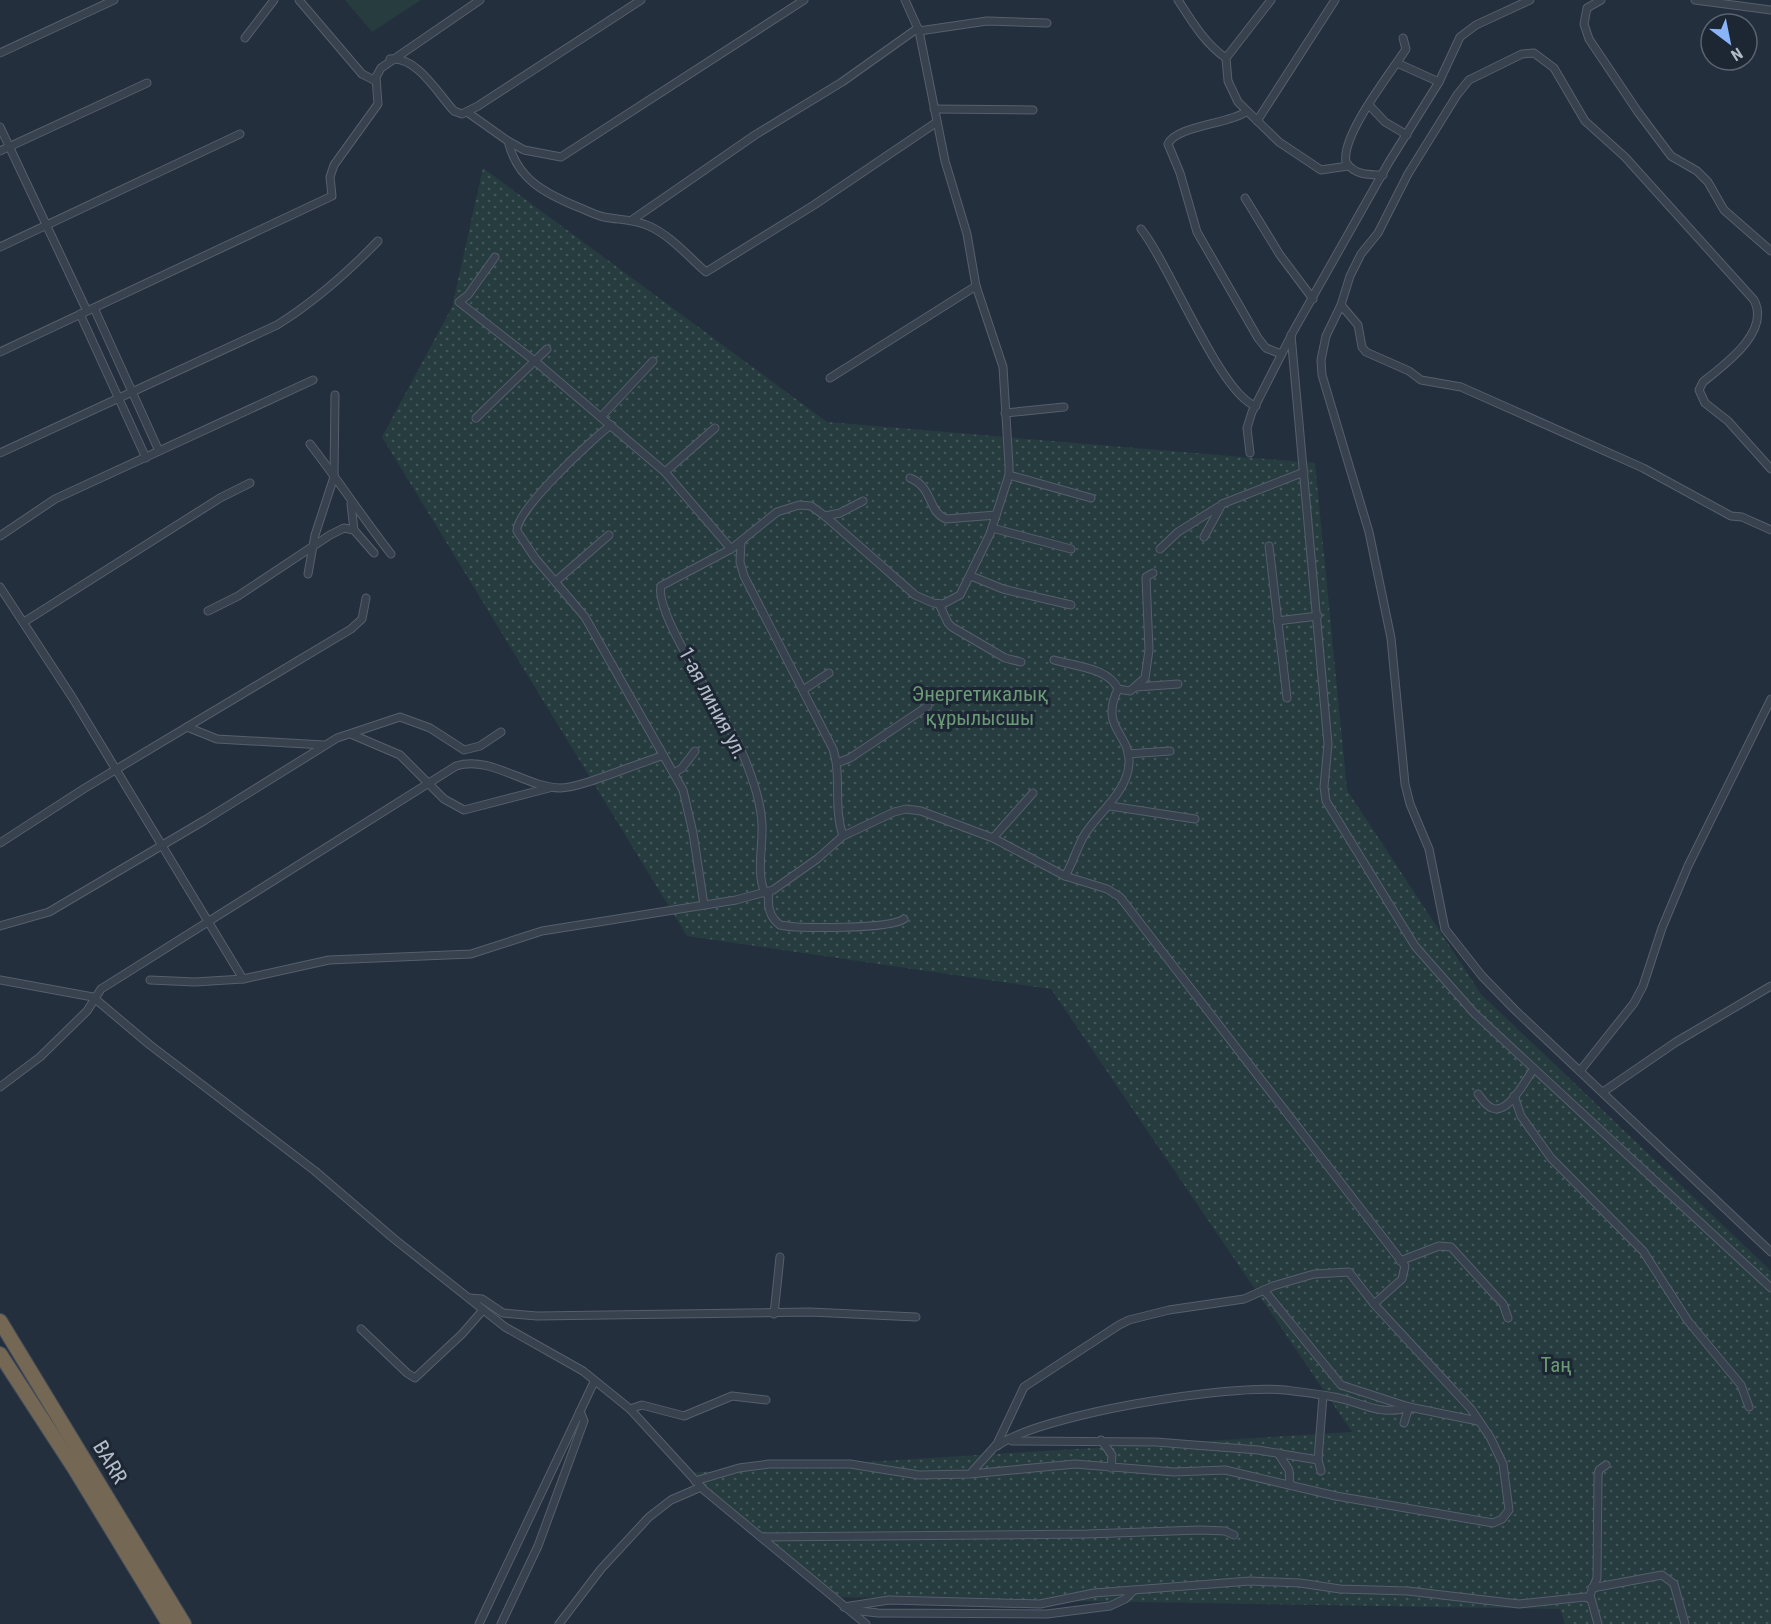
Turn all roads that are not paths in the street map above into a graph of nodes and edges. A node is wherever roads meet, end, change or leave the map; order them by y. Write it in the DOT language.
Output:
graph roads {
  1 [pos="114,0"];
  2 [pos="274,0"];
  3 [pos="299,0"];
  4 [pos="480,0"];
  5 [pos="641,0"];
  6 [pos="804,0"];
  7 [pos="905,0"];
  8 [pos="1178,0"];
  9 [pos="1270,0"];
  10 [pos="1335,0"];
  11 [pos="1530,0"];
  12 [pos="1601,0"];
  13 [pos="1695,0"];
  14 [pos="1771,10"];
  15 [pos="1047,24"];
  16 [pos="918,29"];
  17 [pos="245,38"];
  18 [pos="1403,38"];
  19 [pos="0,53"];
  20 [pos="1226,58"];
  21 [pos="390,59"];
  22 [pos="1397,63"];
  23 [pos="376,81"];
  24 [pos="1439,82"];
  25 [pos="147,83"];
  26 [pos="1369,105"];
  27 [pos="934,109"];
  28 [pos="1033,110"];
  29 [pos="467,112"];
  30 [pos="1246,112"];
  31 [pos="1257,121"];
  32 [pos="937,122"];
  33 [pos="0,127"];
  34 [pos="240,134"];
  35 [pos="1407,135"];
  36 [pos="508,141"];
  37 [pos="9,147"];
  38 [pos="0,151"];
  39 [pos="1348,166"];
  40 [pos="1383,175"];
  41 [pos="1245,198"];
  42 [pos="632,220"];
  43 [pos="47,225"];
  44 [pos="1141,229"];
  45 [pos="378,241"];
  46 [pos="0,247"];
  47 [pos="1771,251"];
  48 [pos="495,257"];
  49 [pos="976,286"];
  50 [pos="1313,299"];
  51 [pos="1341,304"];
  52 [pos="91,309"];
  53 [pos="80,314"];
  54 [pos="1291,335"];
  55 [pos="547,349"];
  56 [pos="0,352"];
  57 [pos="1281,354"];
  58 [pos="536,362"];
  59 [pos="653,362"];
  60 [pos="831,378"];
  61 [pos="313,380"];
  62 [pos="132,392"];
  63 [pos="335,395"];
  64 [pos="118,398"];
  65 [pos="1256,406"];
  66 [pos="1064,407"];
  67 [pos="1005,413"];
  68 [pos="600,417"];
  69 [pos="476,418"];
  70 [pos="611,425"];
  71 [pos="715,428"];
  72 [pos="310,444"];
  73 [pos="159,451"];
  74 [pos="0,453"];
  75 [pos="1250,453"];
  76 [pos="146,458"];
  77 [pos="1771,469"];
  78 [pos="665,472"];
  79 [pos="1304,472"];
  80 [pos="1009,475"];
  81 [pos="334,477"];
  82 [pos="910,478"];
  83 [pos="250,483"];
  84 [pos="1091,498"];
  85 [pos="863,501"];
  86 [pos="351,504"];
  87 [pos="1218,507"];
  88 [pos="996,515"];
  89 [pos="825,516"];
  90 [pos="992,528"];
  91 [pos="354,530"];
  92 [pos="1771,530"];
  93 [pos="609,535"];
  94 [pos="0,536"];
  95 [pos="1204,537"];
  96 [pos="741,542"];
  97 [pos="312,545"];
  98 [pos="1269,546"];
  99 [pos="731,549"];
  100 [pos="1071,549"];
  101 [pos="1160,549"];
  102 [pos="374,553"];
  103 [pos="391,554"];
  104 [pos="1153,573"];
  105 [pos="308,574"];
  106 [pos="971,576"];
  107 [pos="556,581"];
  108 [pos="0,587"];
  109 [pos="366,598"];
  110 [pos="939,604"];
  111 [pos="1071,605"];
  112 [pos="208,611"];
  113 [pos="1318,616"];
  114 [pos="1277,621"];
  115 [pos="24,622"];
  116 [pos="1054,660"];
  117 [pos="1021,662"];
  118 [pos="829,673"];
  119 [pos="1178,684"];
  120 [pos="1137,687"];
  121 [pos="1118,689"];
  122 [pos="803,690"];
  123 [pos="1287,698"];
  124 [pos="1771,699"];
  125 [pos="928,706"];
  126 [pos="187,728"];
  127 [pos="501,732"];
  128 [pos="353,735"];
  129 [pos="324,745"];
  130 [pos="695,751"];
  131 [pos="1170,751"];
  132 [pos="1128,754"];
  133 [pos="662,756"];
  134 [pos="837,763"];
  135 [pos="116,771"];
  136 [pos="674,773"];
  137 [pos="428,785"];
  138 [pos="552,787"];
  139 [pos="1033,794"];
  140 [pos="1110,806"];
  141 [pos="1195,819"];
  142 [pos="843,836"];
  143 [pos="993,838"];
  144 [pos="0,843"];
  145 [pos="163,845"];
  146 [pos="1065,876"];
  147 [pos="767,892"];
  148 [pos="704,905"];
  149 [pos="904,919"];
  150 [pos="208,922"];
  151 [pos="0,926"];
  152 [pos="243,979"];
  153 [pos="0,980"];
  154 [pos="150,980"];
  155 [pos="1771,986"];
  156 [pos="93,997"];
  157 [pos="1533,1070"];
  158 [pos="1580,1071"];
  159 [pos="0,1087"];
  160 [pos="1603,1092"];
  161 [pos="1478,1094"];
  162 [pos="1514,1096"];
  163 [pos="1771,1252"];
  164 [pos="780,1257"];
  165 [pos="1400,1261"];
  166 [pos="1771,1288"];
  167 [pos="1264,1290"];
  168 [pos="469,1298"];
  169 [pos="1374,1304"];
  170 [pos="483,1310"];
  171 [pos="774,1314"];
  172 [pos="916,1317"];
  173 [pos="1508,1317"];
  174 [pos="0,1321"];
  175 [pos="361,1329"];
  176 [pos="0,1354"];
  177 [pos="594,1382"];
  178 [pos="1323,1396"];
  179 [pos="766,1400"];
  180 [pos="1409,1407"];
  181 [pos="1749,1407"];
  182 [pos="630,1409"];
  183 [pos="580,1411"];
  184 [pos="1478,1421"];
  185 [pos="1404,1423"];
  186 [pos="1101,1440"];
  187 [pos="1004,1441"];
  188 [pos="994,1448"];
  189 [pos="1278,1453"];
  190 [pos="1318,1460"];
  191 [pos="1606,1465"];
  192 [pos="1111,1468"];
  193 [pos="1321,1471"];
  194 [pos="970,1474"];
  195 [pos="695,1481"];
  196 [pos="1290,1485"];
  197 [pos="701,1487"];
  198 [pos="1234,1535"];
  199 [pos="761,1537"];
  200 [pos="1592,1588"];
  201 [pos="1133,1591"];
  202 [pos="1590,1599"];
  203 [pos="1026,1604"];
  204 [pos="846,1608"];
  205 [pos="1040,1614"];
  206 [pos="169,1624"];
  207 [pos="184,1624"];
  208 [pos="479,1624"];
  209 [pos="501,1624"];
  210 [pos="559,1624"];
  211 [pos="866,1624"];
  212 [pos="1598,1624"];
  213 [pos="1685,1624"];
  1 -- 19 [label="street"];
  2 -- 17 [label="street"];
  3 -- 23 [label="street"];
  4 -- 21 [label="street"];
  5 -- 29 [label="street"];
  6 -- 36 [label="street"];
  7 -- 16 [label="street"];
  8 -- 20 [label="street"];
  9 -- 20 [label="street"];
  10 -- 31 [label="street"];
  11 -- 24 [label="street"];
  12 -- 47 [label="street"];
  13 -- 14 [label="street"];
  15 -- 16 [label="street"];
  16 -- 27 [label="street"];
  16 -- 42 [label="street"];
  18 -- 22 [label="street"];
  20 -- 30 [label="street"];
  21 -- 23 [label="street"];
  21 -- 29 [label="street"];
  22 -- 24 [label="street"];
  22 -- 26 [label="street"];
  23 -- 52 [label="street"];
  24 -- 35 [label="street"];
  25 -- 37 [label="street"];
  26 -- 35 [label="street"];
  26 -- 39 [label="street"];
  27 -- 28 [label="street"];
  27 -- 32 [label="street"];
  29 -- 36 [label="street"];
  30 -- 31 [label="street"];
  30 -- 57 [label="street"];
  31 -- 39 [label="street"];
  32 -- 42 [label="street"];
  32 -- 49 [label="street"];
  33 -- 37 [label="street"];
  34 -- 43 [label="street"];
  35 -- 40 [label="street"];
  36 -- 42 [label="street"];
  37 -- 38 [label="street"];
  37 -- 43 [label="street"];
  39 -- 40 [label="street"];
  40 -- 50 [label="street"];
  41 -- 50 [label="street"];
  43 -- 46 [label="street"];
  43 -- 52 [label="street"];
  44 -- 65 [label="street"];
  45 -- 62 [label="street"];
  48 -- 58 [label="street"];
  49 -- 60 [label="street"];
  49 -- 67 [label="street"];
  50 -- 54 [label="street"];
  51 -- 77 [label="street"];
  51 -- 92 [label="street"];
  51 -- 158 [label="street"];
  52 -- 53 [label="street"];
  52 -- 62 [label="street"];
  53 -- 56 [label="street"];
  53 -- 64 [label="street"];
  54 -- 57 [label="street"];
  54 -- 79 [label="street"];
  55 -- 58 [label="street"];
  57 -- 65 [label="street"];
  58 -- 68 [label="street"];
  58 -- 69 [label="street"];
  59 -- 68 [label="street"];
  61 -- 73 [label="street"];
  62 -- 64 [label="street"];
  62 -- 73 [label="street"];
  63 -- 81 [label="street"];
  64 -- 74 [label="street"];
  64 -- 76 [label="street"];
  65 -- 75 [label="street"];
  66 -- 67 [label="street"];
  67 -- 80 [label="street"];
  68 -- 70 [label="street"];
  70 -- 78 [label="street"];
  70 -- 107 [label="street"];
  71 -- 78 [label="street"];
  72 -- 81 [label="street"];
  73 -- 76 [label="street"];
  76 -- 94 [label="street"];
  78 -- 99 [label="street"];
  79 -- 87 [label="street"];
  79 -- 113 [label="street"];
  80 -- 84 [label="street"];
  80 -- 88 [label="street"];
  81 -- 86 [label="street"];
  81 -- 97 [label="street"];
  82 -- 88 [label="street"];
  83 -- 115 [label="street"];
  85 -- 89 [label="street"];
  86 -- 91 [label="street"];
  86 -- 103 [label="street"];
  87 -- 95 [label="street"];
  87 -- 101 [label="street"];
  88 -- 90 [label="street"];
  89 -- 96 [label="street"];
  89 -- 110 [label="street"];
  90 -- 100 [label="street"];
  90 -- 106 [label="street"];
  91 -- 97 [label="street"];
  91 -- 102 [label="street"];
  93 -- 107 [label="street"];
  96 -- 99 [label="street"];
  96 -- 122 [label="street"];
  97 -- 105 [label="street"];
  97 -- 112 [label="street"];
  98 -- 114 [label="street"];
  99 -- 147 [label="street, 1-ая линия ул."];
  104 -- 120 [label="street"];
  106 -- 110 [label="street"];
  106 -- 111 [label="street"];
  107 -- 133 [label="street"];
  108 -- 115 [label="street"];
  109 -- 126 [label="street"];
  110 -- 117 [label="street"];
  113 -- 114 [label="street"];
  113 -- 157 [label="street"];
  114 -- 123 [label="street"];
  115 -- 135 [label="street"];
  116 -- 121 [label="street"];
  118 -- 122 [label="street"];
  119 -- 120 [label="street"];
  120 -- 121 [label="street"];
  121 -- 132 [label="street"];
  122 -- 134 [label="street"];
  124 -- 158 [label="street"];
  125 -- 134 [label="street"];
  126 -- 129 [label="street"];
  126 -- 135 [label="street"];
  127 -- 128 [label="street"];
  128 -- 129 [label="street"];
  128 -- 137 [label="street"];
  129 -- 145 [label="street"];
  130 -- 136 [label="street"];
  131 -- 132 [label="street"];
  132 -- 140 [label="street"];
  133 -- 136 [label="street"];
  133 -- 138 [label="street"];
  134 -- 142 [label="street"];
  135 -- 144 [label="street"];
  135 -- 145 [label="street"];
  136 -- 148 [label="street"];
  137 -- 138 [label="street"];
  137 -- 138 [label="street"];
  137 -- 150 [label="street"];
  139 -- 143 [label="street"];
  140 -- 141 [label="street"];
  140 -- 146 [label="street"];
  142 -- 143 [label="street"];
  142 -- 147 [label="street"];
  143 -- 146 [label="street"];
  145 -- 150 [label="street"];
  145 -- 151 [label="street"];
  146 -- 165 [label="street"];
  147 -- 148 [label="street"];
  147 -- 149 [label="street, 1-ая линия ул."];
  148 -- 152 [label="street"];
  150 -- 152 [label="street"];
  150 -- 156 [label="street"];
  152 -- 154 [label="street"];
  153 -- 156 [label="street"];
  155 -- 160 [label="street"];
  156 -- 159 [label="street"];
  156 -- 168 [label="street"];
  157 -- 162 [label="street"];
  157 -- 166 [label="street"];
  158 -- 160 [label="street"];
  160 -- 163 [label="street"];
  161 -- 162 [label="street"];
  162 -- 181 [label="street"];
  164 -- 171 [label="street"];
  165 -- 169 [label="street"];
  165 -- 173 [label="street"];
  167 -- 169 [label="street"];
  167 -- 180 [label="street"];
  167 -- 188 [label="street"];
  168 -- 170 [label="street"];
  168 -- 171 [label="street"];
  169 -- 184 [label="street"];
  170 -- 175 [label="street"];
  170 -- 177 [label="street"];
  171 -- 172 [label="street"];
  174 -- 207 [label="highway, BARR"];
  176 -- 206 [label="highway, BARR"];
  177 -- 182 [label="street"];
  177 -- 183 [label="street"];
  178 -- 180 [label="street"];
  178 -- 187 [label="street"];
  178 -- 190 [label="street"];
  179 -- 182 [label="street"];
  180 -- 184 [label="street"];
  180 -- 185 [label="street"];
  182 -- 195 [label="street"];
  183 -- 208 [label="street"];
  183 -- 209 [label="street"];
  184 -- 196 [label="street"];
  186 -- 187 [label="street"];
  186 -- 189 [label="street"];
  186 -- 192 [label="street"];
  187 -- 188 [label="street"];
  188 -- 194 [label="street"];
  189 -- 190 [label="street"];
  189 -- 196 [label="street"];
  190 -- 193 [label="street"];
  191 -- 200 [label="street"];
  192 -- 194 [label="street"];
  192 -- 196 [label="street"];
  194 -- 195 [label="street"];
  195 -- 197 [label="street"];
  197 -- 199 [label="street"];
  197 -- 210 [label="street"];
  198 -- 199 [label="street"];
  199 -- 204 [label="street"];
  200 -- 202 [label="street"];
  200 -- 213 [label="street"];
  201 -- 202 [label="street"];
  201 -- 203 [label="street"];
  201 -- 205 [label="street"];
  202 -- 212 [label="street"];
  203 -- 204 [label="street"];
  203 -- 205 [label="street"];
  204 -- 205 [label="street"];
  204 -- 211 [label="street"];
}
